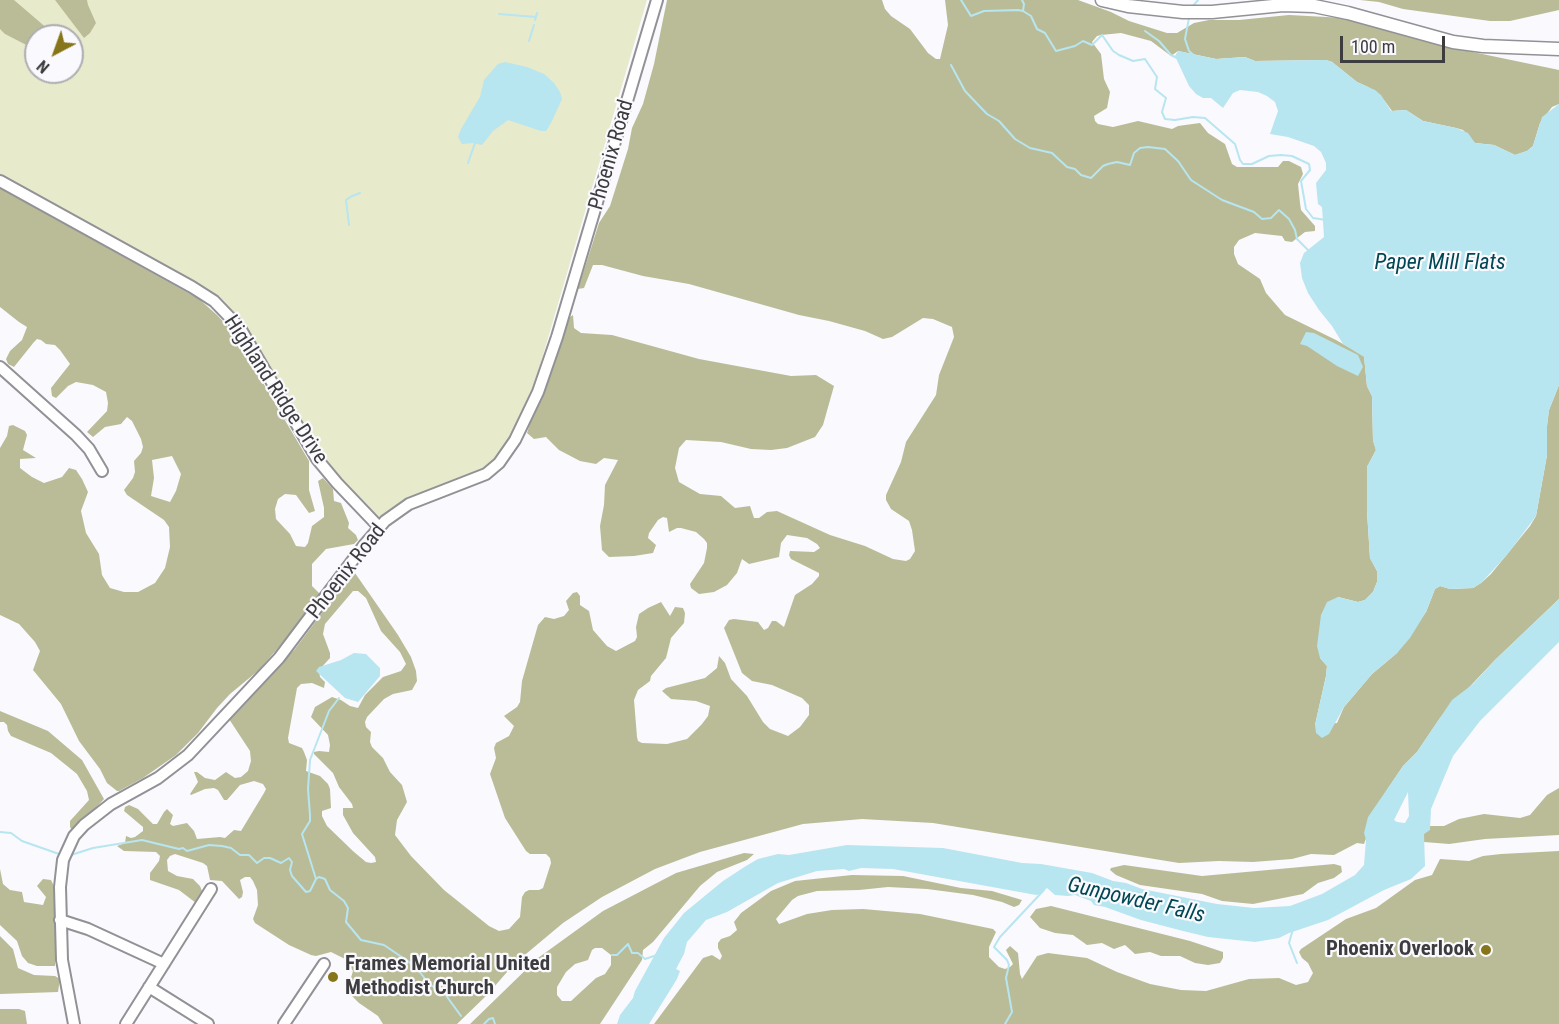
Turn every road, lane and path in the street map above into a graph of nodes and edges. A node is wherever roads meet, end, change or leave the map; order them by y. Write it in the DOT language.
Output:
graph roads {
  1 [pos="657,0"];
  2 [pos="1102,0"];
  3 [pos="1559,49"];
  4 [pos="0,181"];
  5 [pos="0,367"];
  6 [pos="102,471"];
  7 [pos="380,527"];
  8 [pos="211,889"];
  9 [pos="60,920"];
  10 [pos="164,964"];
  11 [pos="324,964"];
  12 [pos="149,987"];
  13 [pos="74,1024"];
  14 [pos="126,1024"];
  15 [pos="208,1024"];
  16 [pos="284,1024"];
  1 -- 7 [label="street, Phoenix Road"];
  2 -- 3 [label="main road"];
  4 -- 7 [label="street, Highland Ridge Drive"];
  5 -- 6 [label="street"];
  7 -- 9 [label="street, Phoenix Road"];
  8 -- 10 [label="street"];
  9 -- 10 [label="street"];
  9 -- 13 [label="street, Phoenix Road"];
  10 -- 12 [label="street"];
  11 -- 16 [label="street"];
  12 -- 14 [label="street"];
  12 -- 15 [label="street"];
}
